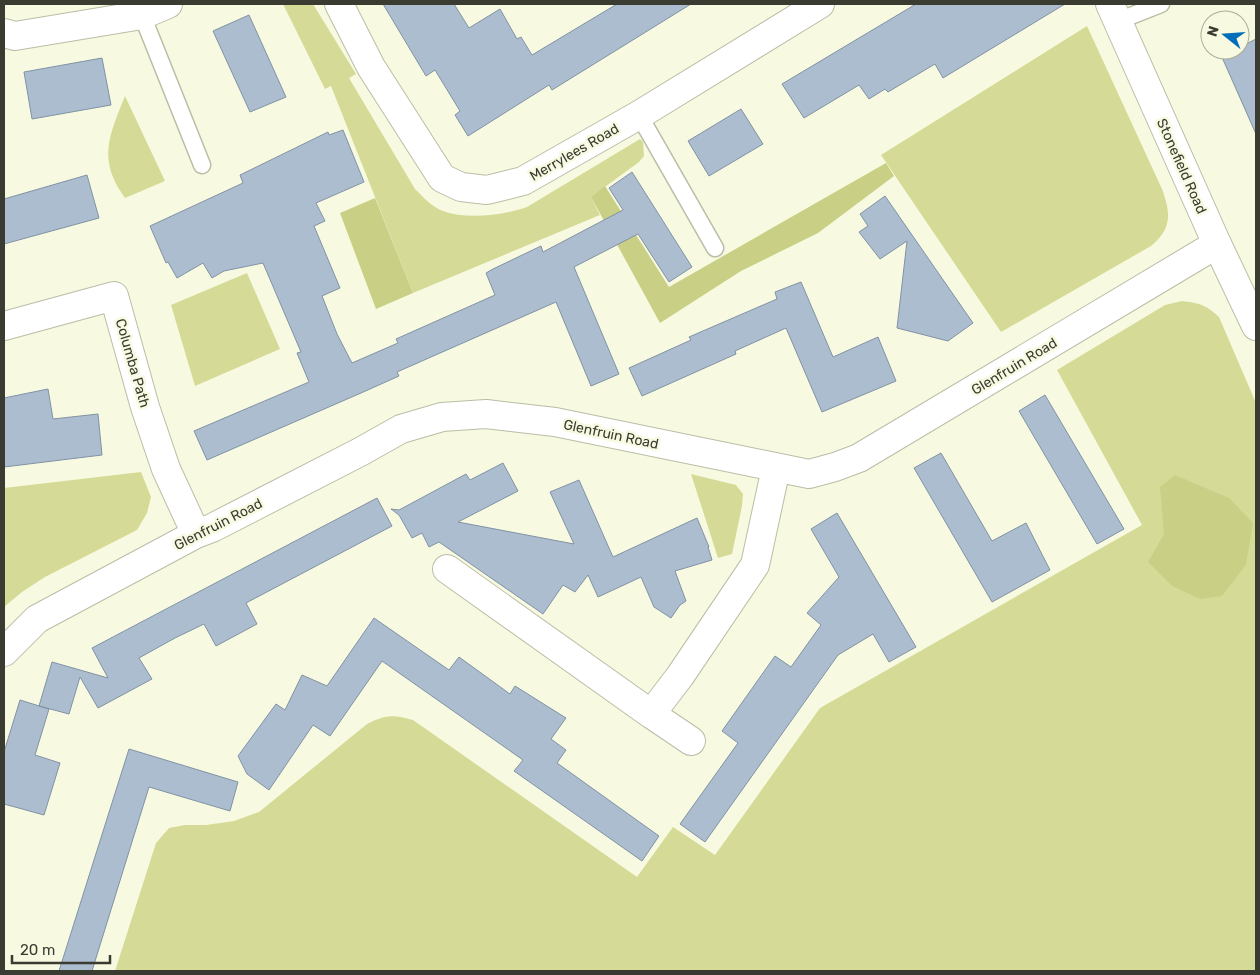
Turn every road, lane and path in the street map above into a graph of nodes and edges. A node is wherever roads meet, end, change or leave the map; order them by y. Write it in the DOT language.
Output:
graph roads {
  1 [pos="168,4"];
  2 [pos="339,4"];
  3 [pos="1161,4"];
  4 [pos="802,8"];
  5 [pos="1114,13"];
  6 [pos="142,15"];
  7 [pos="4,33"];
  8 [pos="639,115"];
  9 [pos="202,165"];
  10 [pos="1217,244"];
  11 [pos="715,248"];
  12 [pos="4,326"];
  13 [pos="1256,326"];
  14 [pos="776,468"];
  15 [pos="196,534"];
  16 [pos="447,568"];
  17 [pos="4,652"];
  18 [pos="651,714"];
  19 [pos="691,741"];
  1 -- 6 [label="street"];
  2 -- 8 [label="street, Merrylees Road"];
  3 -- 5 [label="lane"];
  4 -- 8 [label="street, Merrylees Road"];
  5 -- 10 [label="street, Stonefield Road"];
  6 -- 7 [label="street"];
  6 -- 9 [label="lane"];
  8 -- 11 [label="lane"];
  10 -- 13 [label="street, Stonefield Road"];
  10 -- 14 [label="street, Glenfruin Road"];
  12 -- 15 [label="street, Columba Path"];
  14 -- 15 [label="street, Glenfruin Road"];
  14 -- 18 [label="street"];
  15 -- 17 [label="street, Glenfruin Road"];
  16 -- 18 [label="street"];
  18 -- 19 [label="street"];
}
